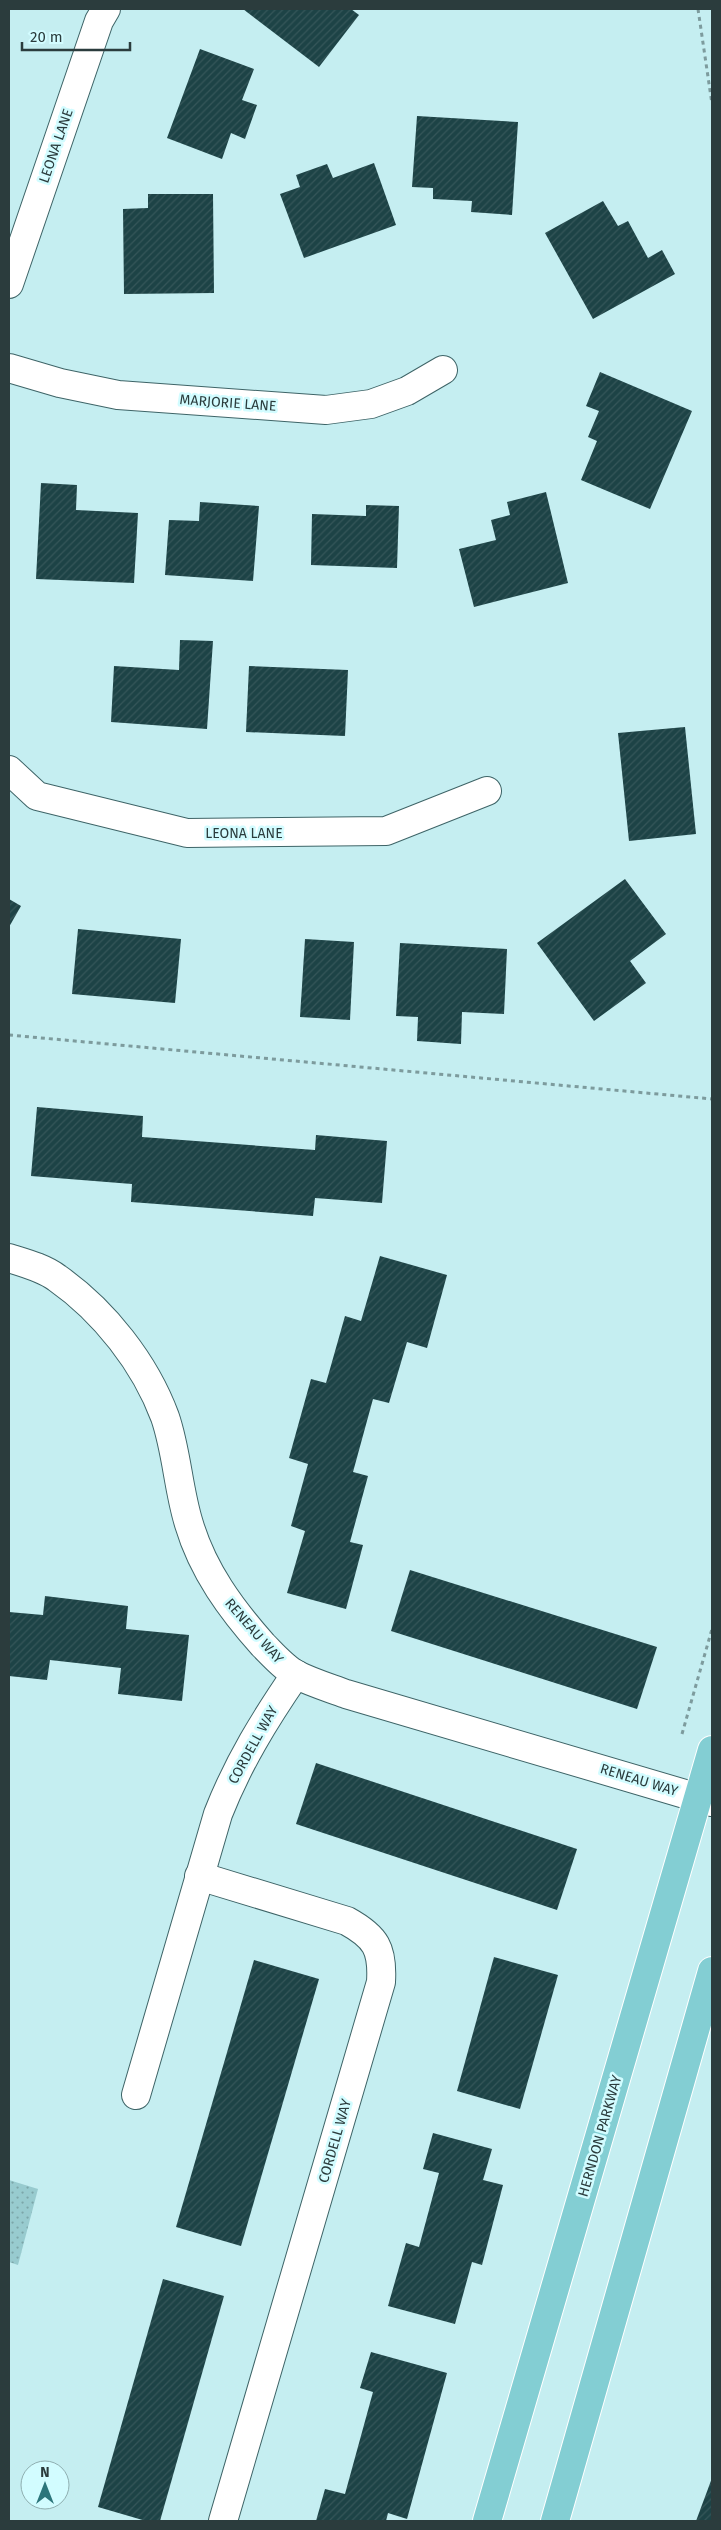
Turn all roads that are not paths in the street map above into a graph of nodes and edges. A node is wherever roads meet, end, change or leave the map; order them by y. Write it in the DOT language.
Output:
graph roads {
  1 [pos="106,9"];
  2 [pos="9,284"];
  3 [pos="9,368"];
  4 [pos="443,370"];
  5 [pos="9,770"];
  6 [pos="486,791"];
  7 [pos="9,1258"];
  8 [pos="296,1674"];
  9 [pos="712,1750"];
  10 [pos="705,1800"];
  11 [pos="199,1876"];
  12 [pos="712,1971"];
  13 [pos="136,2095"];
  14 [pos="223,2521"];
  15 [pos="487,2521"];
  16 [pos="555,2521"];
  1 -- 2 [label="street, LEONA LANE"];
  3 -- 4 [label="street, MARJORIE LANE"];
  5 -- 6 [label="street, LEONA LANE"];
  7 -- 8 [label="street, RENEAU WAY"];
  8 -- 10 [label="street, RENEAU WAY"];
  8 -- 11 [label="street, CORDELL WAY"];
  9 -- 10 [label="main road, HERNDON PARKWAY"];
  10 -- 15 [label="main road, HERNDON PARKWAY"];
  11 -- 13 [label="street, CORDELL WAY"];
  11 -- 14 [label="street, CORDELL WAY"];
  12 -- 16 [label="main road"];
}
